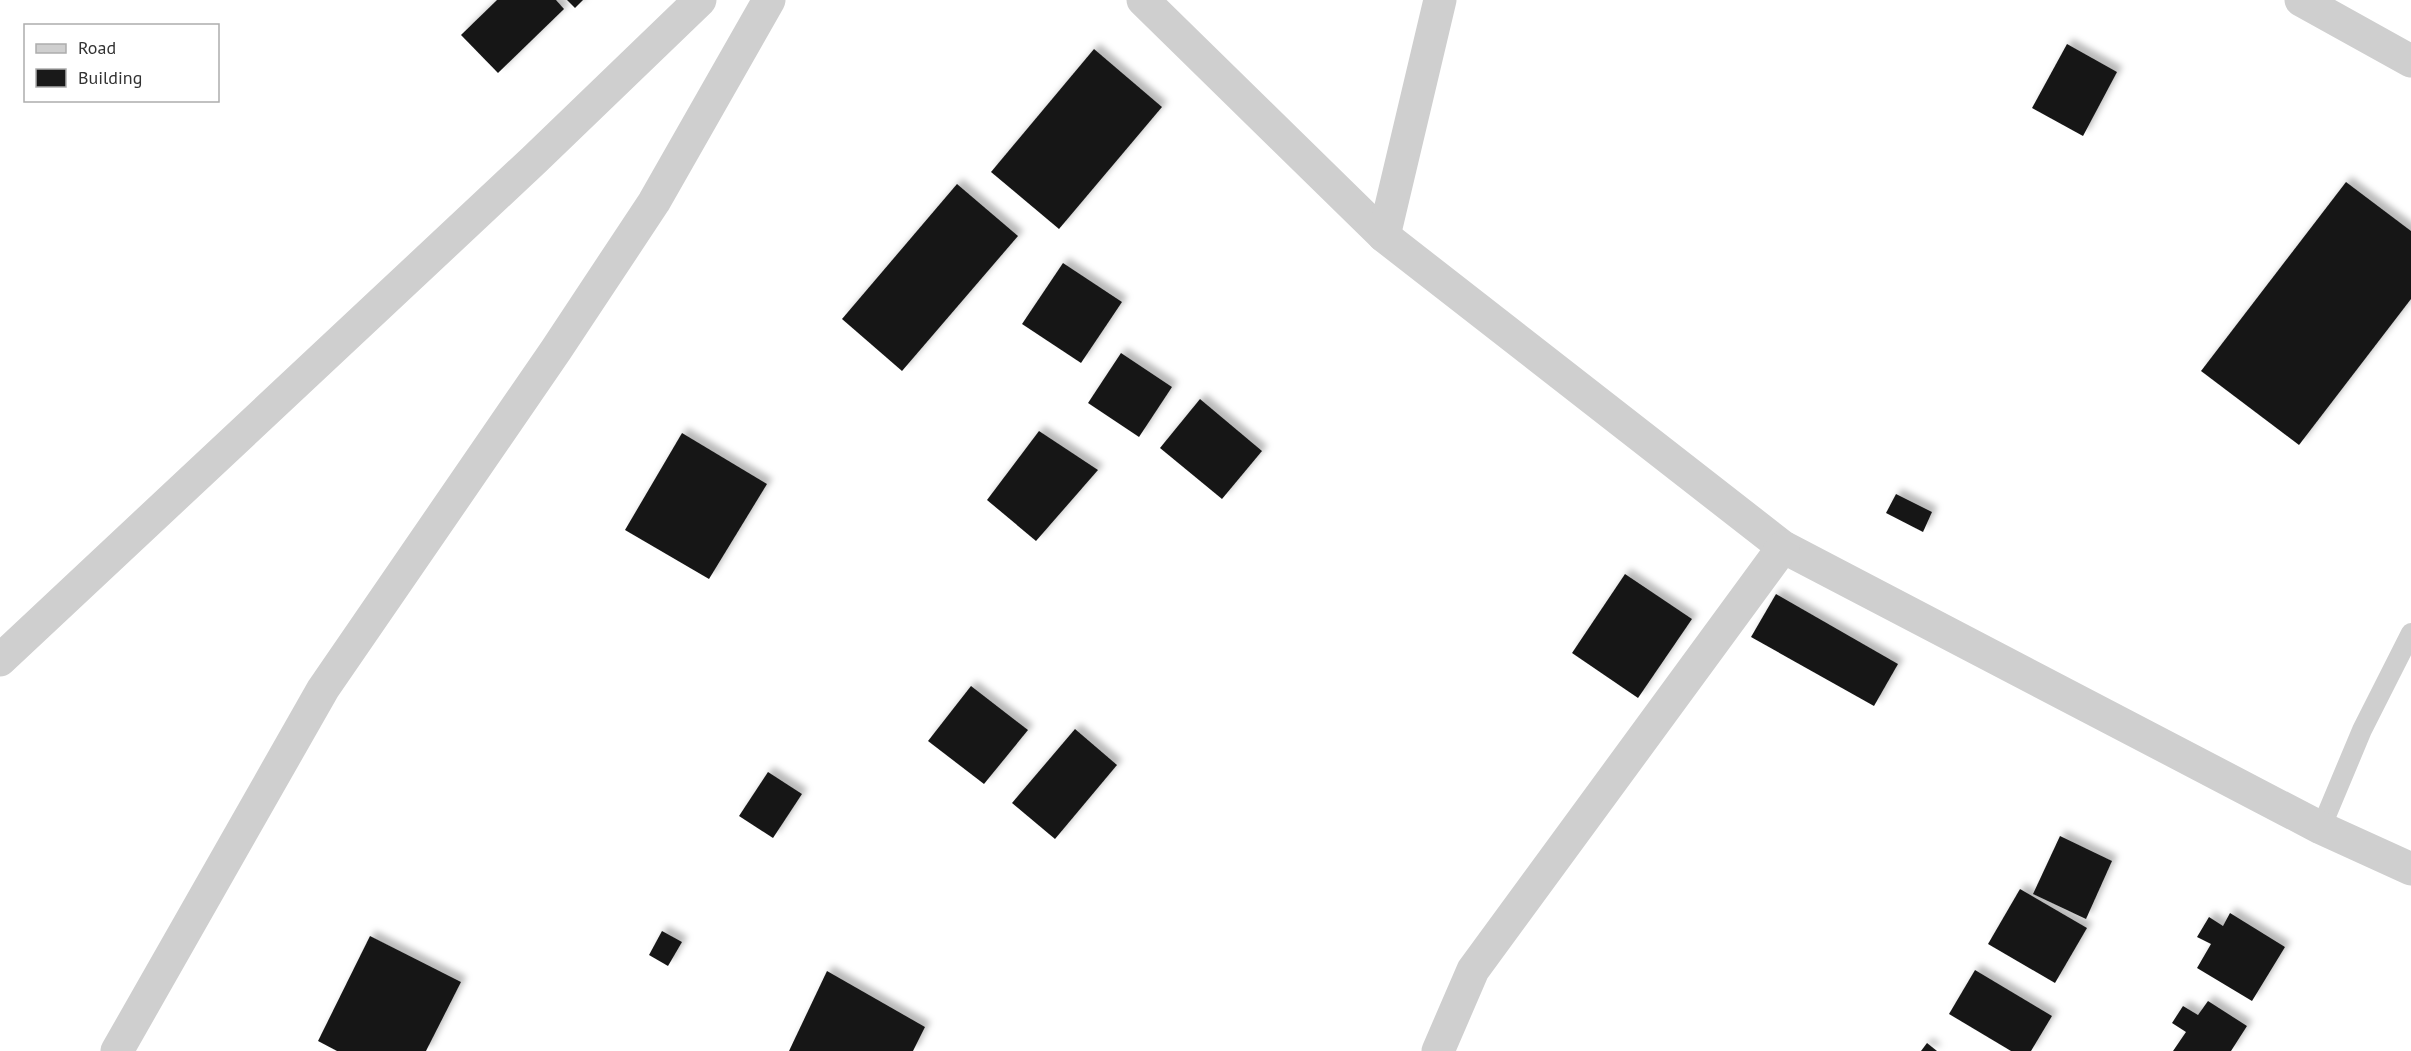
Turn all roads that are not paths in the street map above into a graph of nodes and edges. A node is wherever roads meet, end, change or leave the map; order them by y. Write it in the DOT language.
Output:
graph roads {
  1 [pos="700,0"];
  2 [pos="769,0"];
  3 [pos="1143,0"];
  4 [pos="1440,0"];
  5 [pos="2301,0"];
  6 [pos="2411,61"];
  7 [pos="1384,236"];
  8 [pos="1783,547"];
  9 [pos="2411,633"];
  10 [pos="0,660"];
  11 [pos="2321,828"];
  12 [pos="2411,869"];
  13 [pos="117,1051"];
  14 [pos="1438,1051"];
  1 -- 10 [label="street"];
  2 -- 13 [label="street"];
  3 -- 7 [label="street"];
  4 -- 7 [label="street"];
  5 -- 6 [label="street"];
  7 -- 8 [label="street"];
  8 -- 11 [label="street"];
  8 -- 14 [label="street"];
  9 -- 11 [label="lane"];
  11 -- 12 [label="street"];
}
